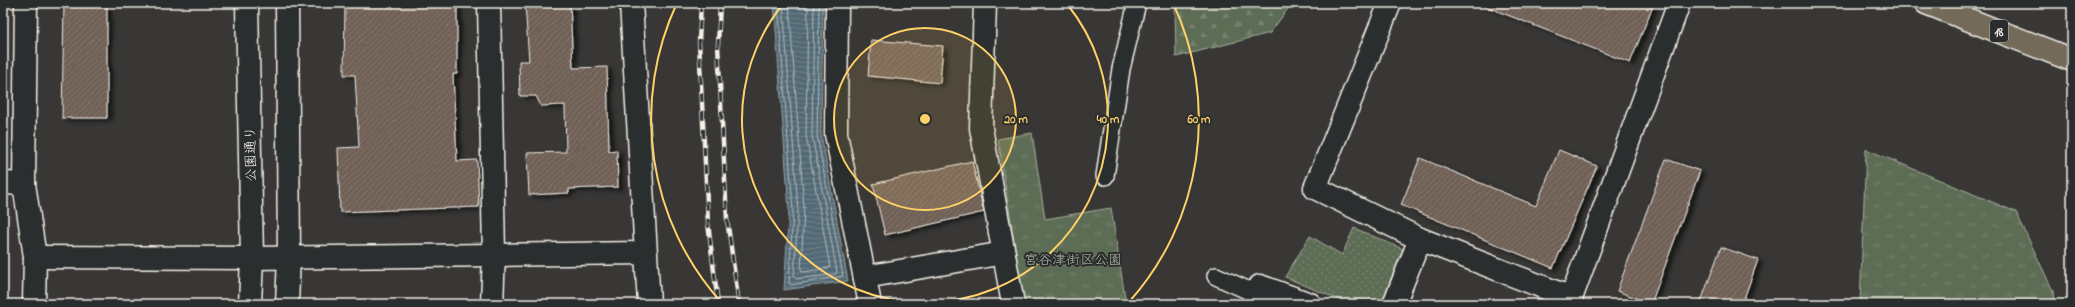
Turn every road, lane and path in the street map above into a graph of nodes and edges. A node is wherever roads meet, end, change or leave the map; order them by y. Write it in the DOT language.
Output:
graph roads {
  1 [pos="26,3"];
  2 [pos="247,3"];
  3 [pos="287,3"];
  4 [pos="489,3"];
  5 [pos="631,3"];
  6 [pos="837,3"];
  7 [pos="985,3"];
  8 [pos="1137,3"];
  9 [pos="1390,3"];
  10 [pos="1679,3"];
  11 [pos="1926,3"];
  12 [pos="2072,60"];
  13 [pos="1105,176"];
  14 [pos="13,184"];
  15 [pos="1420,239"];
  16 [pos="645,253"];
  17 [pos="1004,253"];
  18 [pos="494,254"];
  19 [pos="289,256"];
  20 [pos="35,257"];
  21 [pos="252,258"];
  22 [pos="1216,276"];
  23 [pos="865,277"];
  24 [pos="1255,299"];
  25 [pos="1570,301"];
  26 [pos="34,304"];
  27 [pos="250,304"];
  28 [pos="287,304"];
  29 [pos="492,304"];
  30 [pos="649,304"];
  31 [pos="870,304"];
  32 [pos="1013,304"];
  33 [pos="1310,304"];
  34 [pos="1394,304"];
  1 -- 14 [label="street"];
  2 -- 21 [label="street, 公園通り"];
  3 -- 19 [label="street"];
  4 -- 18 [label="street"];
  5 -- 16 [label="street"];
  6 -- 23 [label="street"];
  7 -- 17 [label="street"];
  8 -- 13 [label="lane"];
  9 -- 15 [label="street"];
  10 -- 25 [label="street"];
  11 -- 12 [label="main road, 18"];
  14 -- 20 [label="street"];
  15 -- 25 [label="street"];
  15 -- 34 [label="street"];
  16 -- 18 [label="street"];
  16 -- 30 [label="street"];
  17 -- 23 [label="street"];
  17 -- 32 [label="street"];
  18 -- 19 [label="street"];
  18 -- 29 [label="street"];
  19 -- 21 [label="street"];
  19 -- 28 [label="street"];
  20 -- 21 [label="street"];
  20 -- 26 [label="street"];
  21 -- 27 [label="street, 公園通り"];
  22 -- 24 [label="lane"];
  23 -- 31 [label="street"];
  24 -- 33 [label="street"];
}
